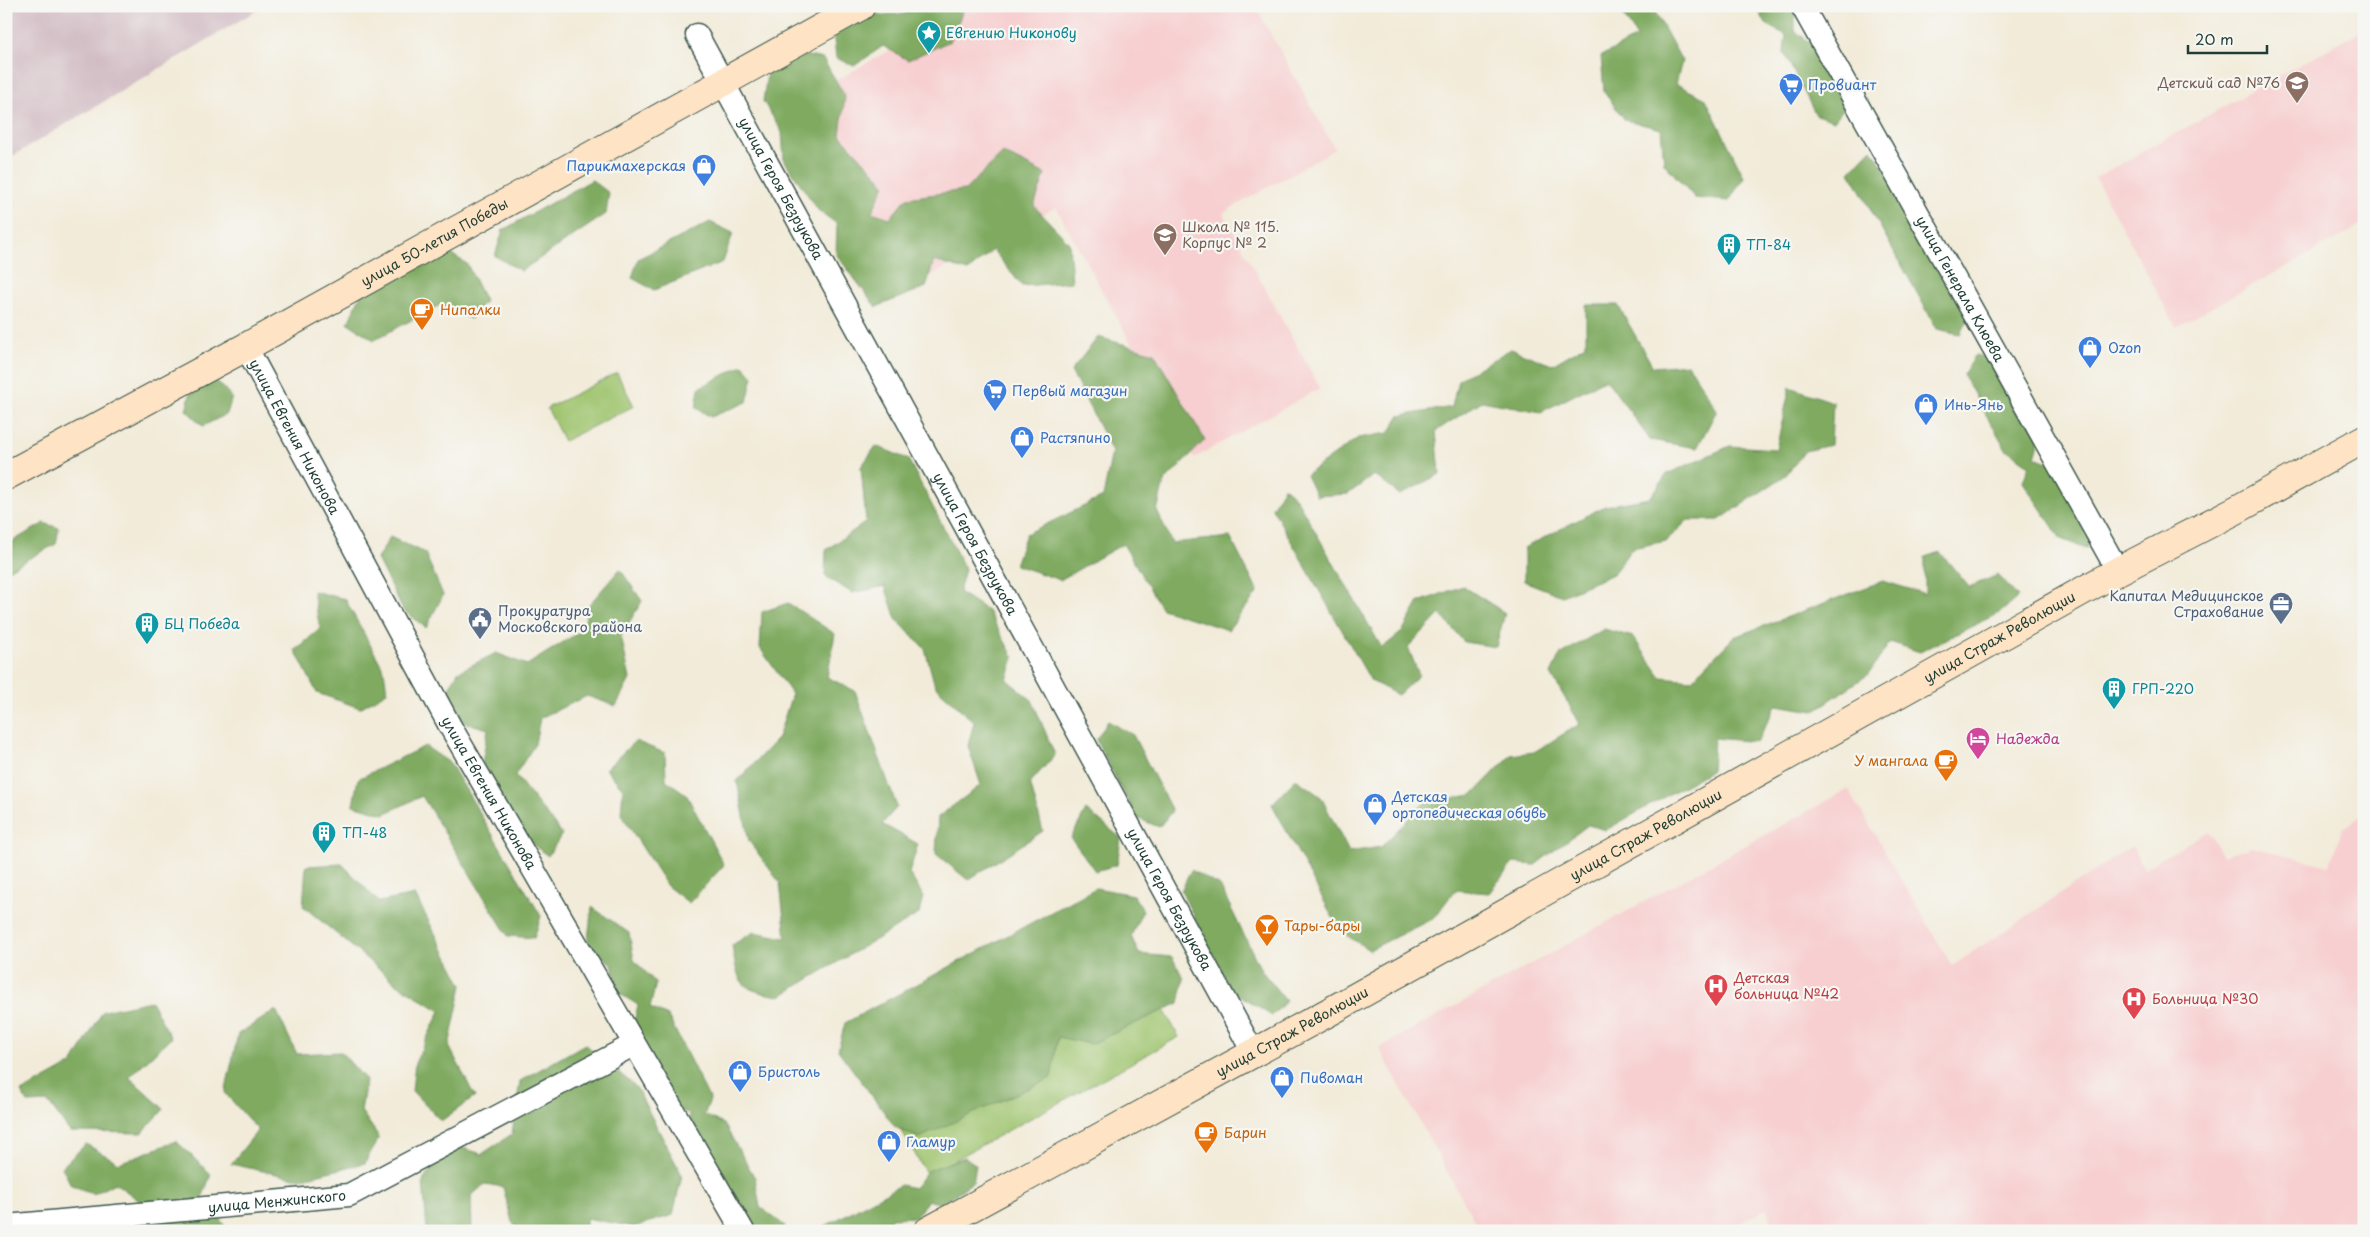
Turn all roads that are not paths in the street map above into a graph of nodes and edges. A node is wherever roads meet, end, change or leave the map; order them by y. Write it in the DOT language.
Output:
graph roads {
  1 [pos="861,6"];
  2 [pos="1802,6"];
  3 [pos="697,35"];
  4 [pos="724,84"];
  5 [pos="246,347"];
  6 [pos="2364,439"];
  7 [pos="6,476"];
  8 [pos="2118,571"];
  9 [pos="633,1045"];
  10 [pos="1252,1052"];
  11 [pos="6,1226"];
  12 [pos="743,1231"];
  13 [pos="928,1231"];
  1 -- 4 [label="street, улица 50-летия Победы"];
  2 -- 8 [label="street, улица Генерала Клюева"];
  3 -- 4 [label="street, улица Героя Безрукова"];
  4 -- 5 [label="street, улица 50-летия Победы"];
  4 -- 10 [label="street, улица Героя Безрукова"];
  5 -- 7 [label="street, улица 50-летия Победы"];
  5 -- 9 [label="street, улица Евгения Никонова"];
  6 -- 8 [label="street, улица Страж Революции"];
  8 -- 10 [label="street, улица Страж Революции"];
  9 -- 11 [label="street, улица Менжинского"];
  9 -- 12 [label="street, улица Евгения Никонова"];
  10 -- 13 [label="street, улица Страж Революции"];
}
